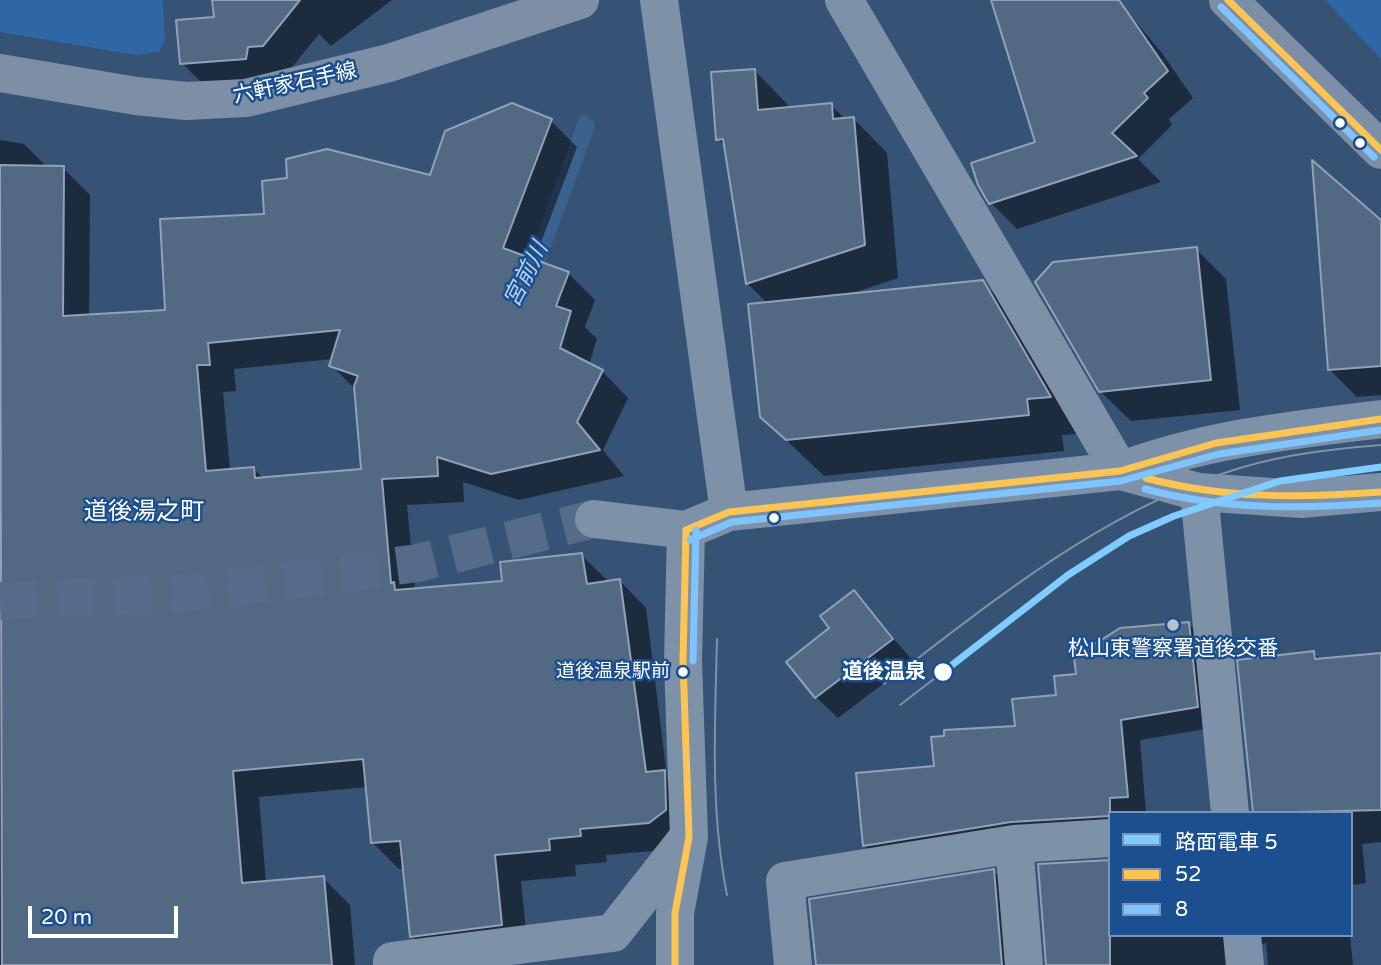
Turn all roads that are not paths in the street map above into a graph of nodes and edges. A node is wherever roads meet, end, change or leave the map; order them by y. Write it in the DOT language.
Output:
graph roads {
  1 [pos="580,0"];
  2 [pos="659,0"];
  3 [pos="844,0"];
  4 [pos="1228,0"];
  5 [pos="0,73"];
  6 [pos="1381,150"];
  7 [pos="1381,419"];
  8 [pos="1120,471"];
  9 [pos="1199,492"];
  10 [pos="1381,492"];
  11 [pos="729,512"];
  12 [pos="594,519"];
  13 [pos="686,530"];
  14 [pos="1230,811"];
  15 [pos="689,836"];
  16 [pos="1108,838"];
  17 [pos="1014,844"];
  18 [pos="1242,937"];
  19 [pos="392,965"];
  20 [pos="675,965"];
  21 [pos="793,965"];
  22 [pos="1024,965"];
  23 [pos="1245,965"];
  1 -- 5 [label="main road, 六軒家石手線"];
  2 -- 11 [label="street"];
  3 -- 8 [label="street"];
  4 -- 6 [label="main road"];
  7 -- 8 [label="street"];
  8 -- 9 [label="street"];
  8 -- 11 [label="street"];
  9 -- 10 [label="street"];
  9 -- 14 [label="street"];
  11 -- 13 [label="street"];
  12 -- 13 [label="street"];
  13 -- 15 [label="street"];
  15 -- 19 [label="street"];
  15 -- 20 [label="street"];
  16 -- 17 [label="street"];
  17 -- 21 [label="street"];
  17 -- 22 [label="street"];
  18 -- 23 [label="street"];
}
